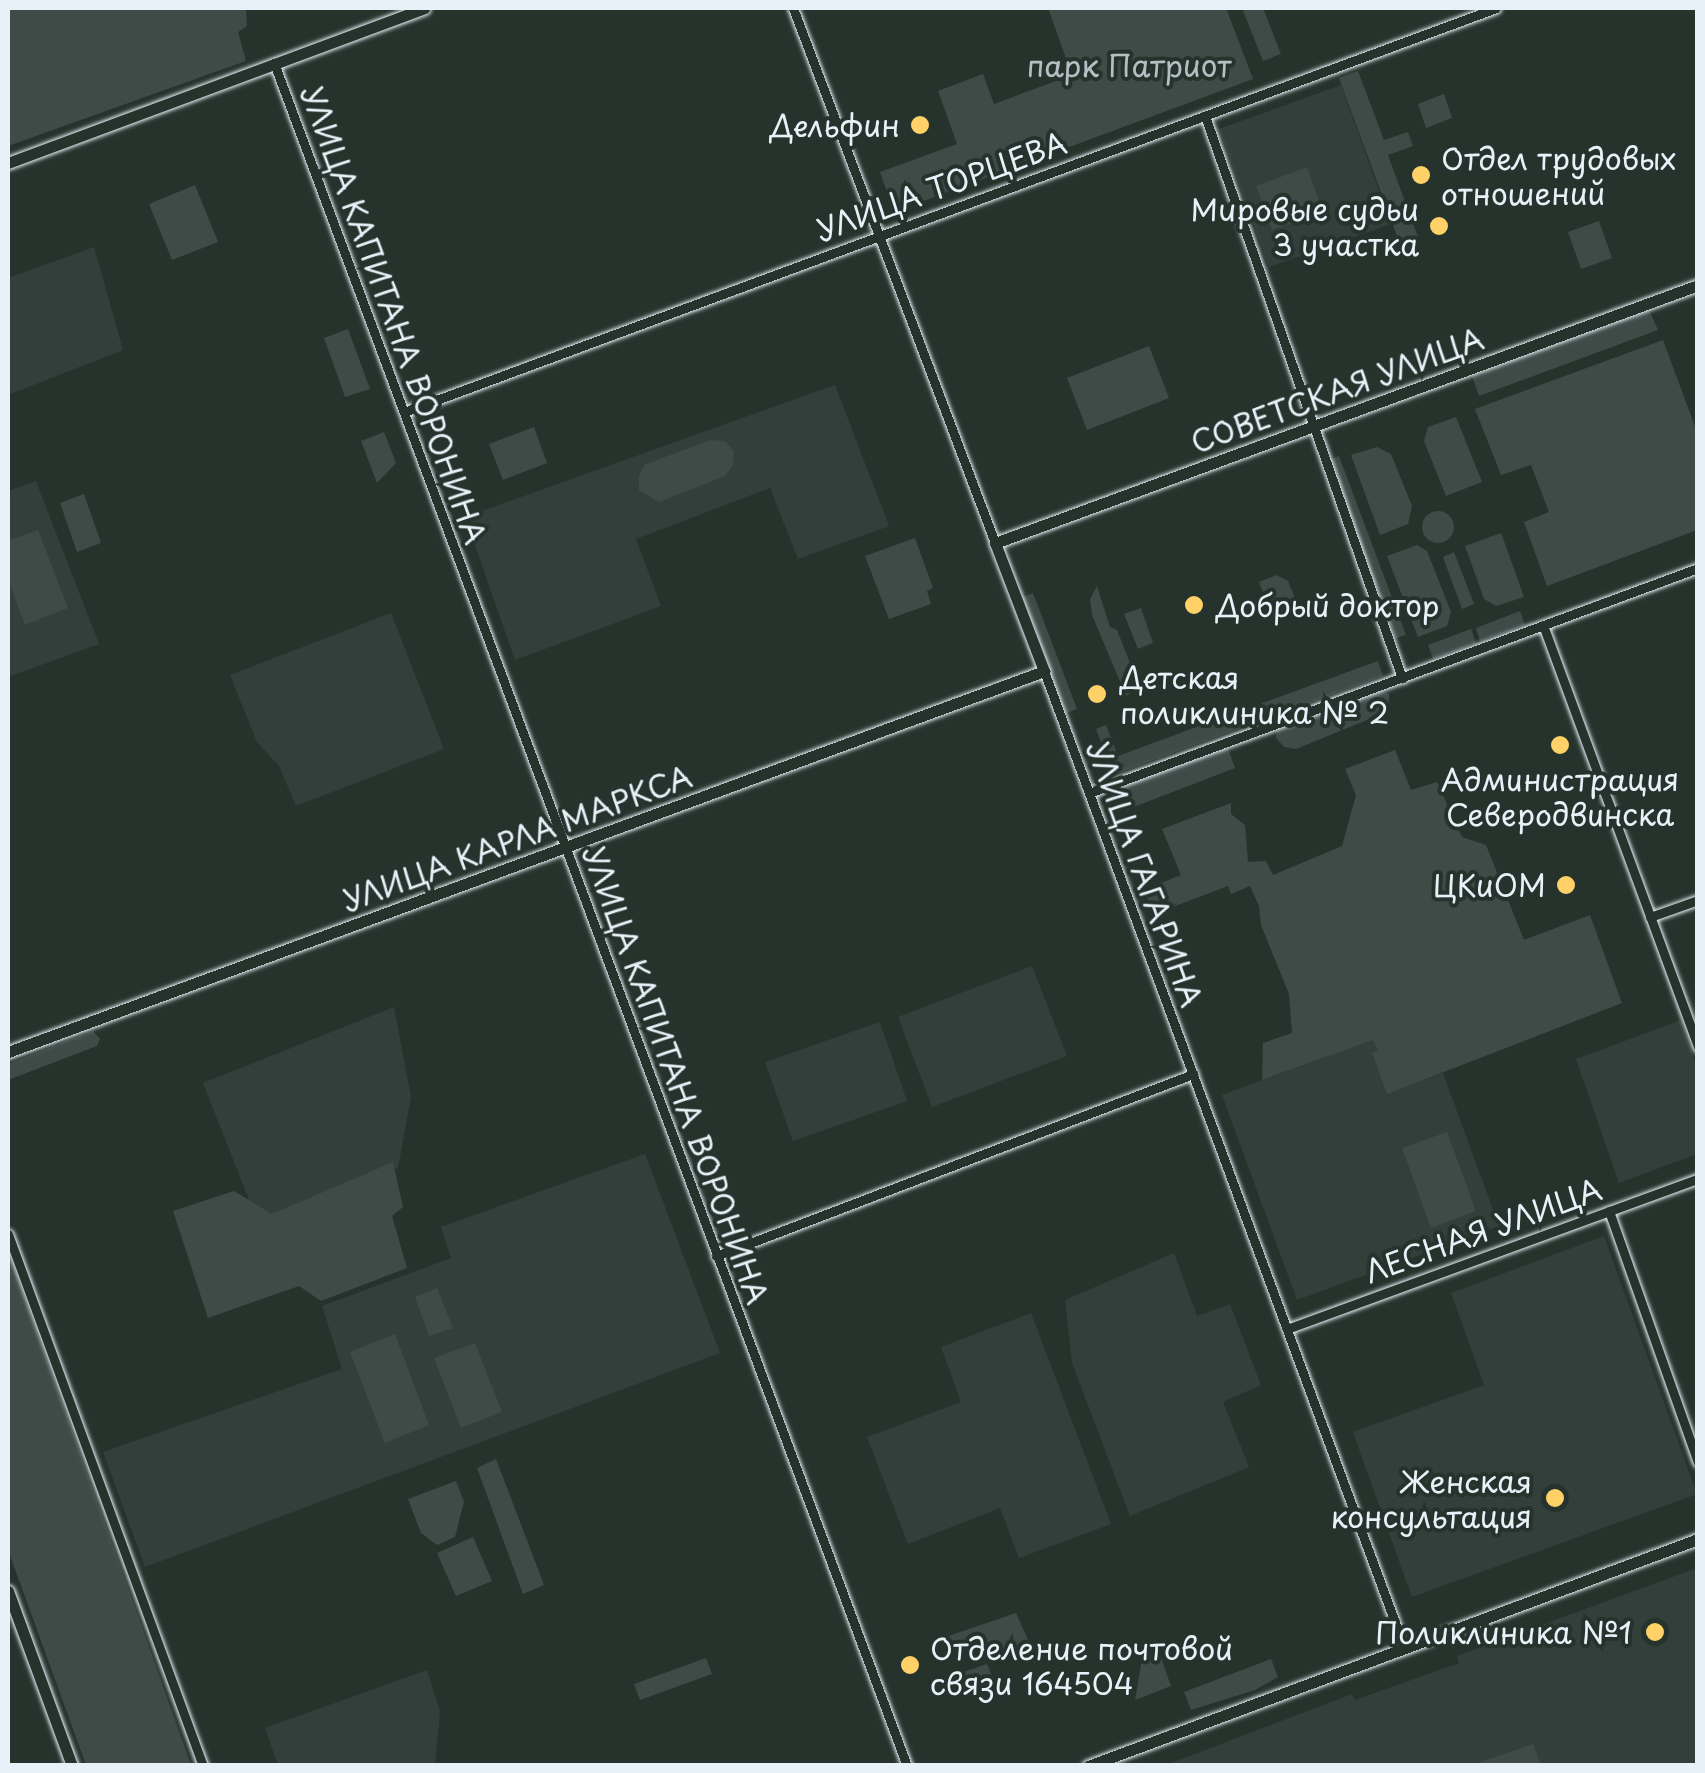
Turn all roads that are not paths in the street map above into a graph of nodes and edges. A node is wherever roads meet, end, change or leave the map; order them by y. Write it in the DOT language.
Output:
graph roads {
  1 [pos="424,8"];
  2 [pos="793,8"];
  3 [pos="1496,8"];
  4 [pos="274,64"];
  5 [pos="1204,116"];
  6 [pos="8,163"];
  7 [pos="879,236"];
  8 [pos="1698,285"];
  9 [pos="404,412"];
  10 [pos="1312,426"];
  11 [pos="994,542"];
  12 [pos="1698,568"];
  13 [pos="1543,625"];
  14 [pos="1044,671"];
  15 [pos="1402,678"];
  16 [pos="1089,793"];
  17 [pos="565,847"];
  18 [pos="1698,900"];
  19 [pos="1650,918"];
  20 [pos="1698,1048"];
  21 [pos="8,1052"];
  22 [pos="1193,1074"];
  23 [pos="1698,1179"];
  24 [pos="1609,1211"];
  25 [pos="8,1234"];
  26 [pos="716,1256"];
  27 [pos="1286,1329"];
  28 [pos="1698,1462"];
  29 [pos="1698,1538"];
  30 [pos="8,1590"];
  31 [pos="1404,1647"];
  32 [pos="1119,1760"];
  33 [pos="72,1766"];
  34 [pos="202,1766"];
  35 [pos="907,1766"];
  36 [pos="1088,1766"];
  1 -- 4 [label="street"];
  2 -- 7 [label="street, УЛИЦА ГАГАРИНА"];
  3 -- 5 [label="street, УЛИЦА ТОРЦЕВА"];
  4 -- 6 [label="street"];
  4 -- 9 [label="street, УЛИЦА КАПИТАНА ВОРОНИНА"];
  5 -- 7 [label="street, УЛИЦА ТОРЦЕВА"];
  5 -- 10 [label="street"];
  7 -- 9 [label="street, УЛИЦА ТОРЦЕВА"];
  7 -- 11 [label="street, УЛИЦА ГАГАРИНА"];
  8 -- 10 [label="street, СОВЕТСКАЯ УЛИЦА"];
  9 -- 17 [label="street, УЛИЦА КАПИТАНА ВОРОНИНА"];
  10 -- 11 [label="street, СОВЕТСКАЯ УЛИЦА"];
  10 -- 15 [label="street"];
  11 -- 14 [label="street, УЛИЦА ГАГАРИНА"];
  12 -- 13 [label="street"];
  13 -- 15 [label="street"];
  13 -- 19 [label="street"];
  14 -- 16 [label="street, УЛИЦА ГАГАРИНА"];
  14 -- 17 [label="street, УЛИЦА КАРЛА МАРКСА"];
  15 -- 16 [label="street"];
  16 -- 22 [label="street, УЛИЦА ГАГАРИНА"];
  17 -- 21 [label="street, УЛИЦА КАРЛА МАРКСА"];
  17 -- 26 [label="street, УЛИЦА КАПИТАНА ВОРОНИНА"];
  18 -- 19 [label="street"];
  19 -- 20 [label="street"];
  22 -- 26 [label="street"];
  22 -- 27 [label="street, УЛИЦА ГАГАРИНА"];
  23 -- 24 [label="street, ЛЕСНАЯ УЛИЦА"];
  24 -- 27 [label="street, ЛЕСНАЯ УЛИЦА"];
  24 -- 28 [label="street"];
  25 -- 34 [label="street"];
  26 -- 35 [label="street, УЛИЦА КАПИТАНА ВОРОНИНА"];
  27 -- 31 [label="street, УЛИЦА ГАГАРИНА"];
  29 -- 31 [label="street"];
  30 -- 33 [label="street"];
  31 -- 32 [label="street"];
  32 -- 36 [label="street"];
}
